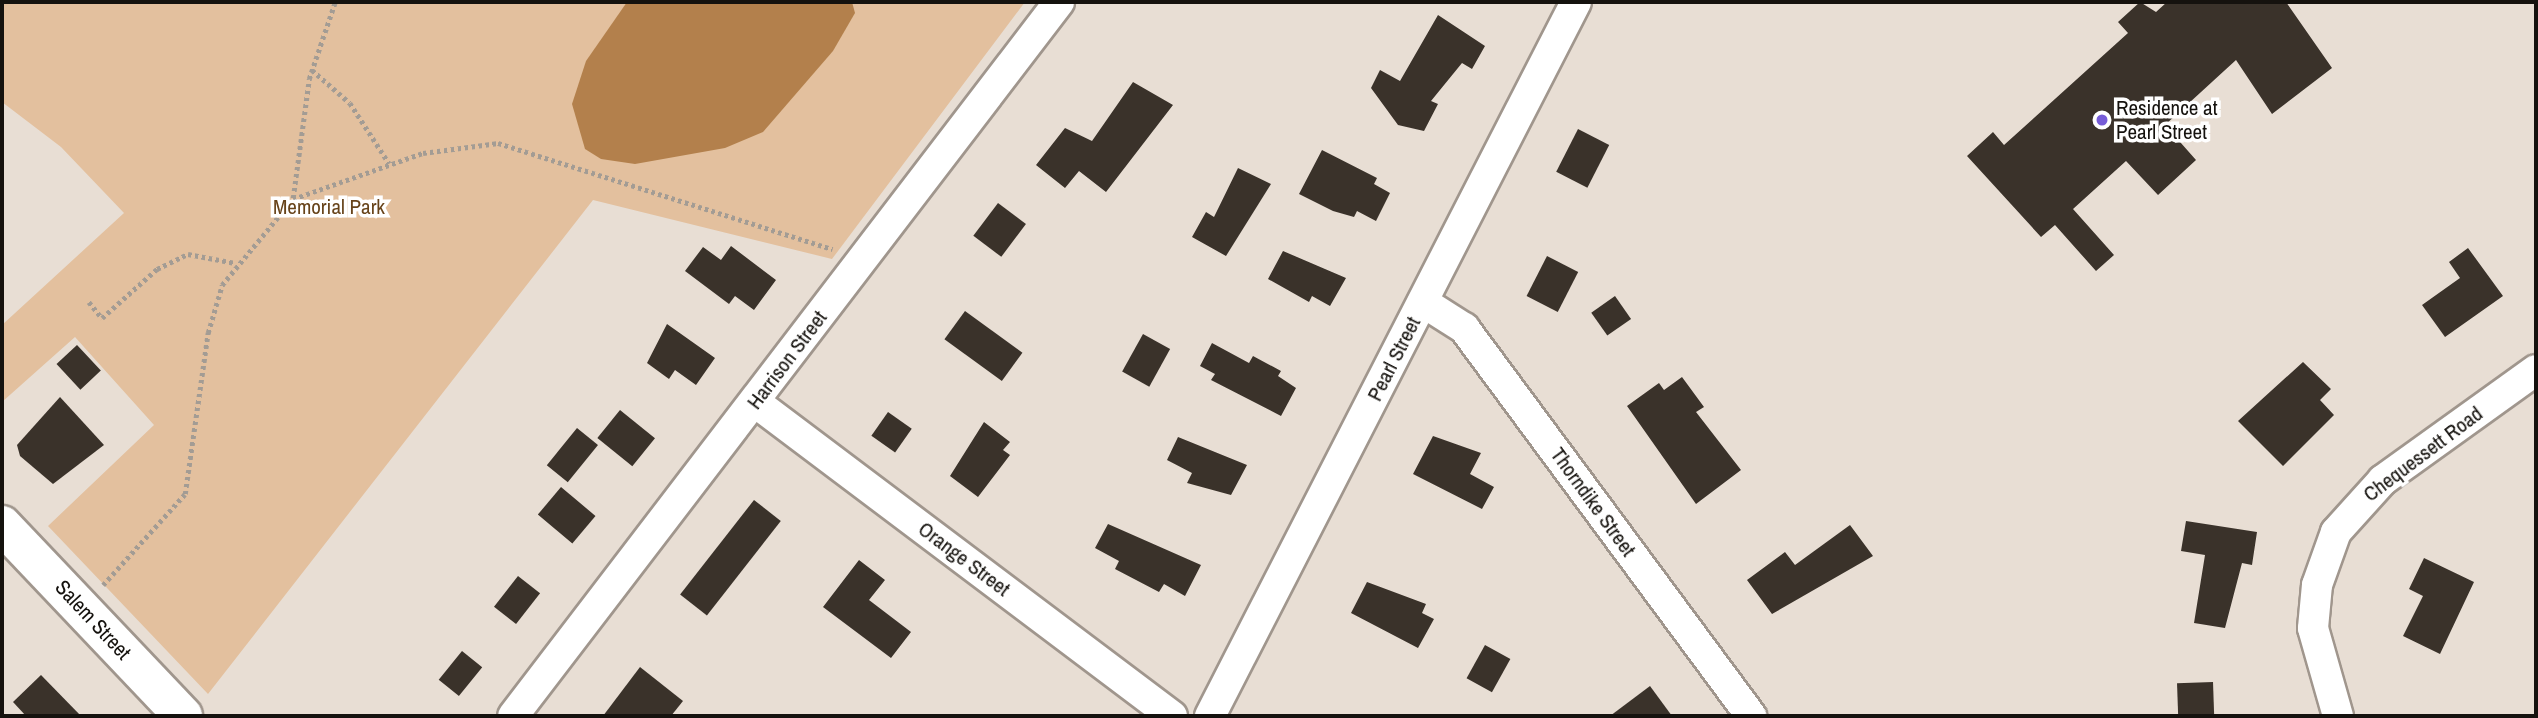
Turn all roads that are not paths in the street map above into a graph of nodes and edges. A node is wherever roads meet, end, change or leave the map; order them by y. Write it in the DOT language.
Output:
graph roads {
  1 [pos="1059,2"];
  2 [pos="1576,2"];
  3 [pos="1423,302"];
  4 [pos="2536,370"];
  5 [pos="755,402"];
  6 [pos="2,525"];
  7 [pos="183,716"];
  8 [pos="513,716"];
  9 [pos="1172,716"];
  10 [pos="1210,716"];
  11 [pos="1751,716"];
  12 [pos="2338,716"];
  1 -- 5 [label="street, Harrison Street"];
  2 -- 3 [label="street, Pearl Street"];
  3 -- 10 [label="street, Pearl Street"];
  3 -- 11 [label="street, Thorndike Street"];
  4 -- 12 [label="street, Chequessett Road"];
  5 -- 8 [label="street, Harrison Street"];
  5 -- 9 [label="street, Orange Street"];
  6 -- 7 [label="main road, Salem Street"];
}
